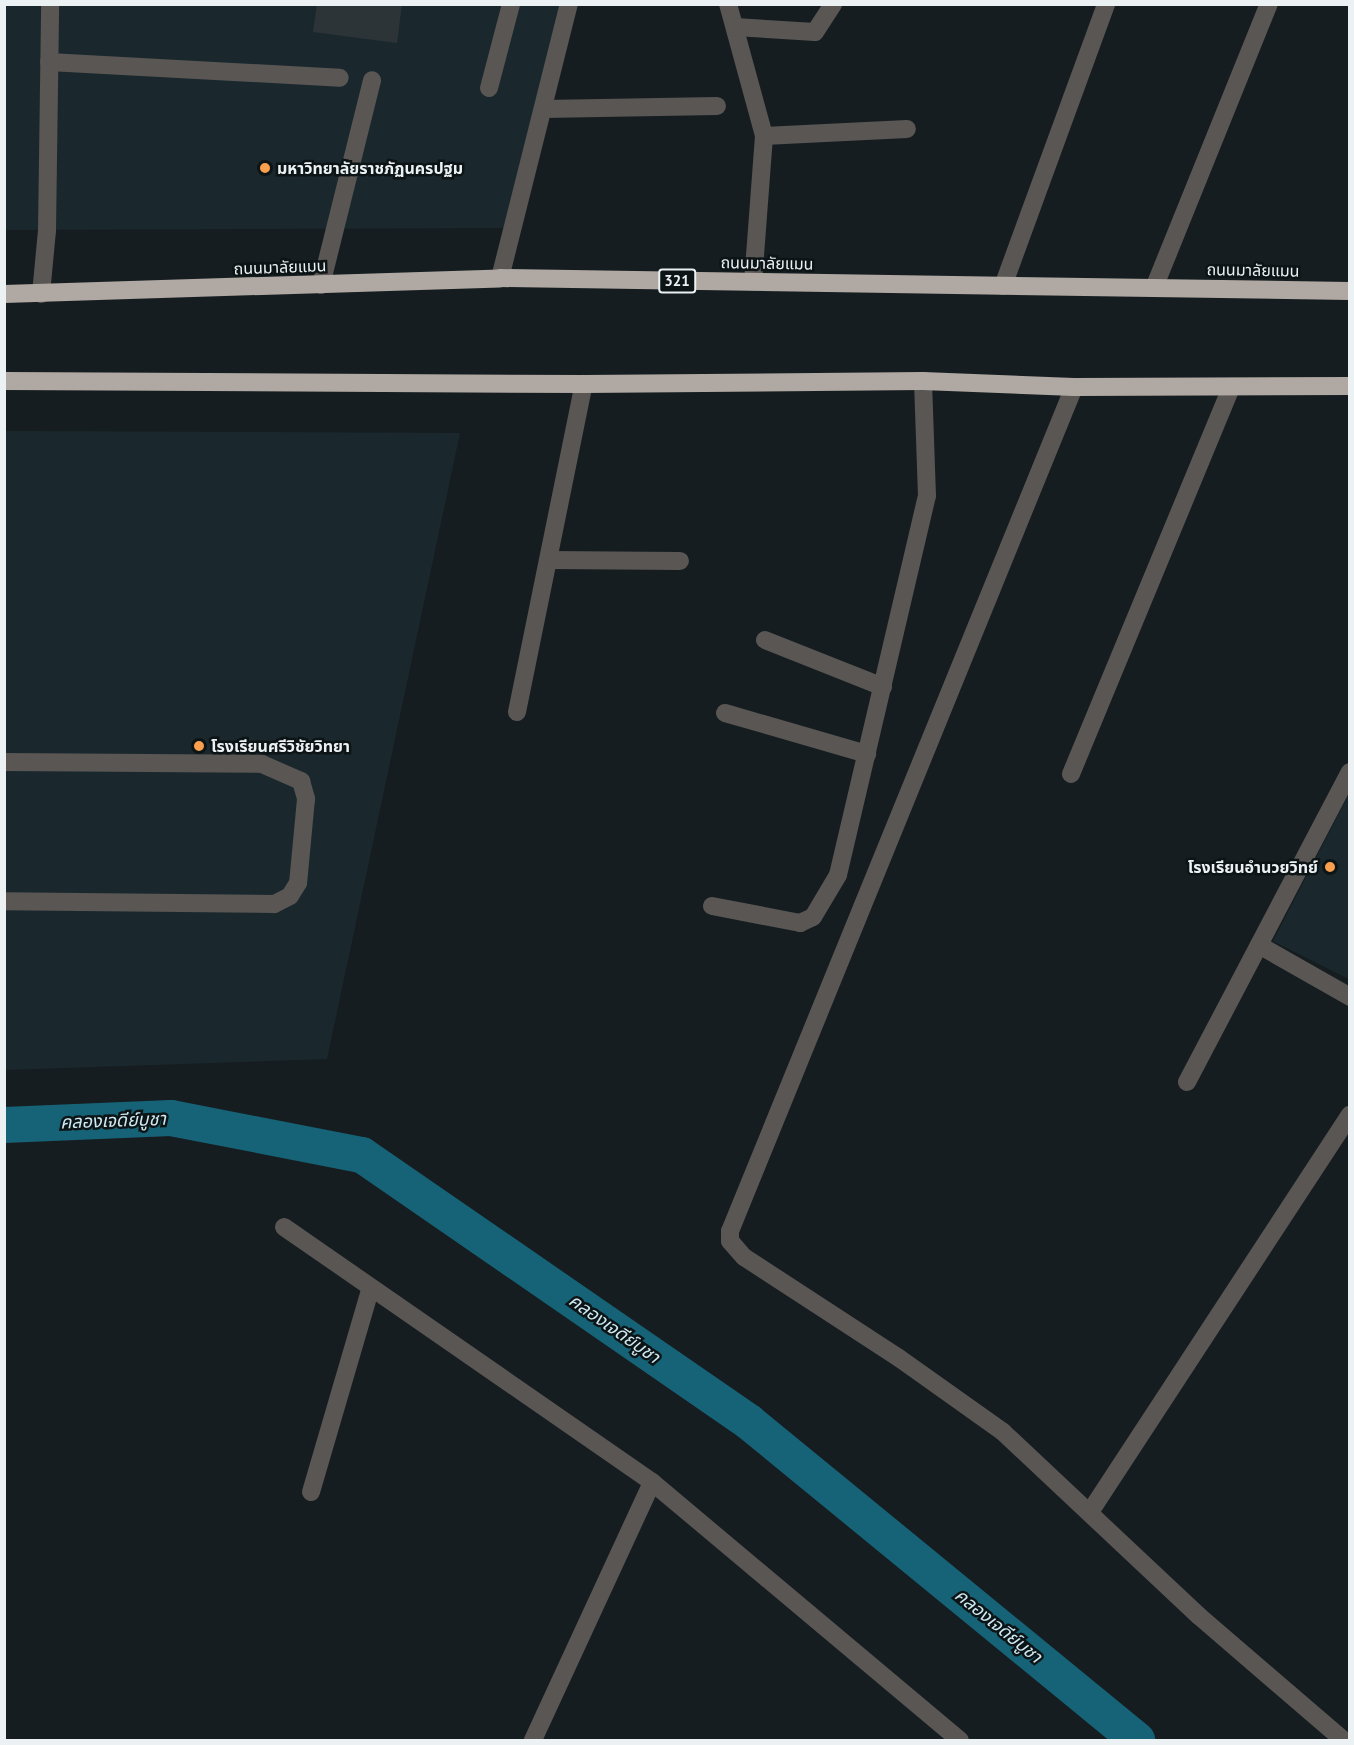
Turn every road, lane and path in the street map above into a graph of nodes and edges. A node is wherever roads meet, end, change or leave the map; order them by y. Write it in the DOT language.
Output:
graph roads {
  1 [pos="50,4"];
  2 [pos="511,4"];
  3 [pos="569,4"];
  4 [pos="728,4"];
  5 [pos="833,4"];
  6 [pos="1106,4"];
  7 [pos="1269,4"];
  8 [pos="735,27"];
  9 [pos="49,62"];
  10 [pos="340,78"];
  11 [pos="372,80"];
  12 [pos="489,88"];
  13 [pos="717,106"];
  14 [pos="543,109"];
  15 [pos="908,129"];
  16 [pos="764,136"];
  17 [pos="500,278"];
  18 [pos="753,282"];
  19 [pos="321,285"];
  20 [pos="1003,286"];
  21 [pos="1154,288"];
  22 [pos="1350,291"];
  23 [pos="4,294"];
  24 [pos="41,294"];
  25 [pos="4,381"];
  26 [pos="923,381"];
  27 [pos="584,384"];
  28 [pos="1350,386"];
  29 [pos="1074,387"];
  30 [pos="1231,387"];
  31 [pos="549,560"];
  32 [pos="680,561"];
  33 [pos="765,640"];
  34 [pos="883,687"];
  35 [pos="518,712"];
  36 [pos="725,713"];
  37 [pos="867,754"];
  38 [pos="4,762"];
  39 [pos="1350,772"];
  40 [pos="1071,774"];
  41 [pos="4,901"];
  42 [pos="712,906"];
  43 [pos="1259,945"];
  44 [pos="1350,997"];
  45 [pos="1187,1082"];
  46 [pos="1350,1114"];
  47 [pos="284,1227"];
  48 [pos="370,1290"];
  49 [pos="652,1482"];
  50 [pos="311,1492"];
  51 [pos="1090,1512"];
  52 [pos="533,1740"];
  53 [pos="960,1740"];
  54 [pos="1343,1740"];
  1 -- 9 [label="street"];
  2 -- 12 [label="street"];
  3 -- 14 [label="street"];
  4 -- 8 [label="street"];
  5 -- 8 [label="street"];
  6 -- 20 [label="street"];
  7 -- 21 [label="street"];
  8 -- 16 [label="street"];
  9 -- 10 [label="street"];
  9 -- 24 [label="street"];
  11 -- 19 [label="street"];
  13 -- 14 [label="street"];
  14 -- 17 [label="street"];
  15 -- 16 [label="street"];
  16 -- 18 [label="street"];
  17 -- 18 [label="highway, ถนนมาลัยแมน / 321"];
  17 -- 19 [label="highway, ถนนมาลัยแมน / 321"];
  18 -- 20 [label="highway, ถนนมาลัยแมน / 321"];
  19 -- 24 [label="highway, ถนนมาลัยแมน / 321"];
  20 -- 21 [label="highway, ถนนมาลัยแมน / 321"];
  21 -- 22 [label="highway, ถนนมาลัยแมน / 321"];
  23 -- 24 [label="highway, ถนนมาลัยแมน / 321"];
  25 -- 27 [label="highway"];
  26 -- 27 [label="highway"];
  26 -- 29 [label="highway"];
  26 -- 34 [label="street"];
  27 -- 31 [label="street"];
  28 -- 30 [label="highway"];
  29 -- 30 [label="highway"];
  29 -- 51 [label="street"];
  30 -- 40 [label="street"];
  31 -- 32 [label="street"];
  31 -- 35 [label="street"];
  33 -- 34 [label="street"];
  34 -- 37 [label="street"];
  36 -- 37 [label="street"];
  37 -- 42 [label="street"];
  38 -- 41 [label="street"];
  39 -- 43 [label="street"];
  43 -- 44 [label="street"];
  43 -- 45 [label="street"];
  46 -- 51 [label="street"];
  47 -- 48 [label="street"];
  48 -- 49 [label="street"];
  48 -- 50 [label="street"];
  49 -- 52 [label="street"];
  49 -- 53 [label="street"];
  51 -- 54 [label="street"];
}
